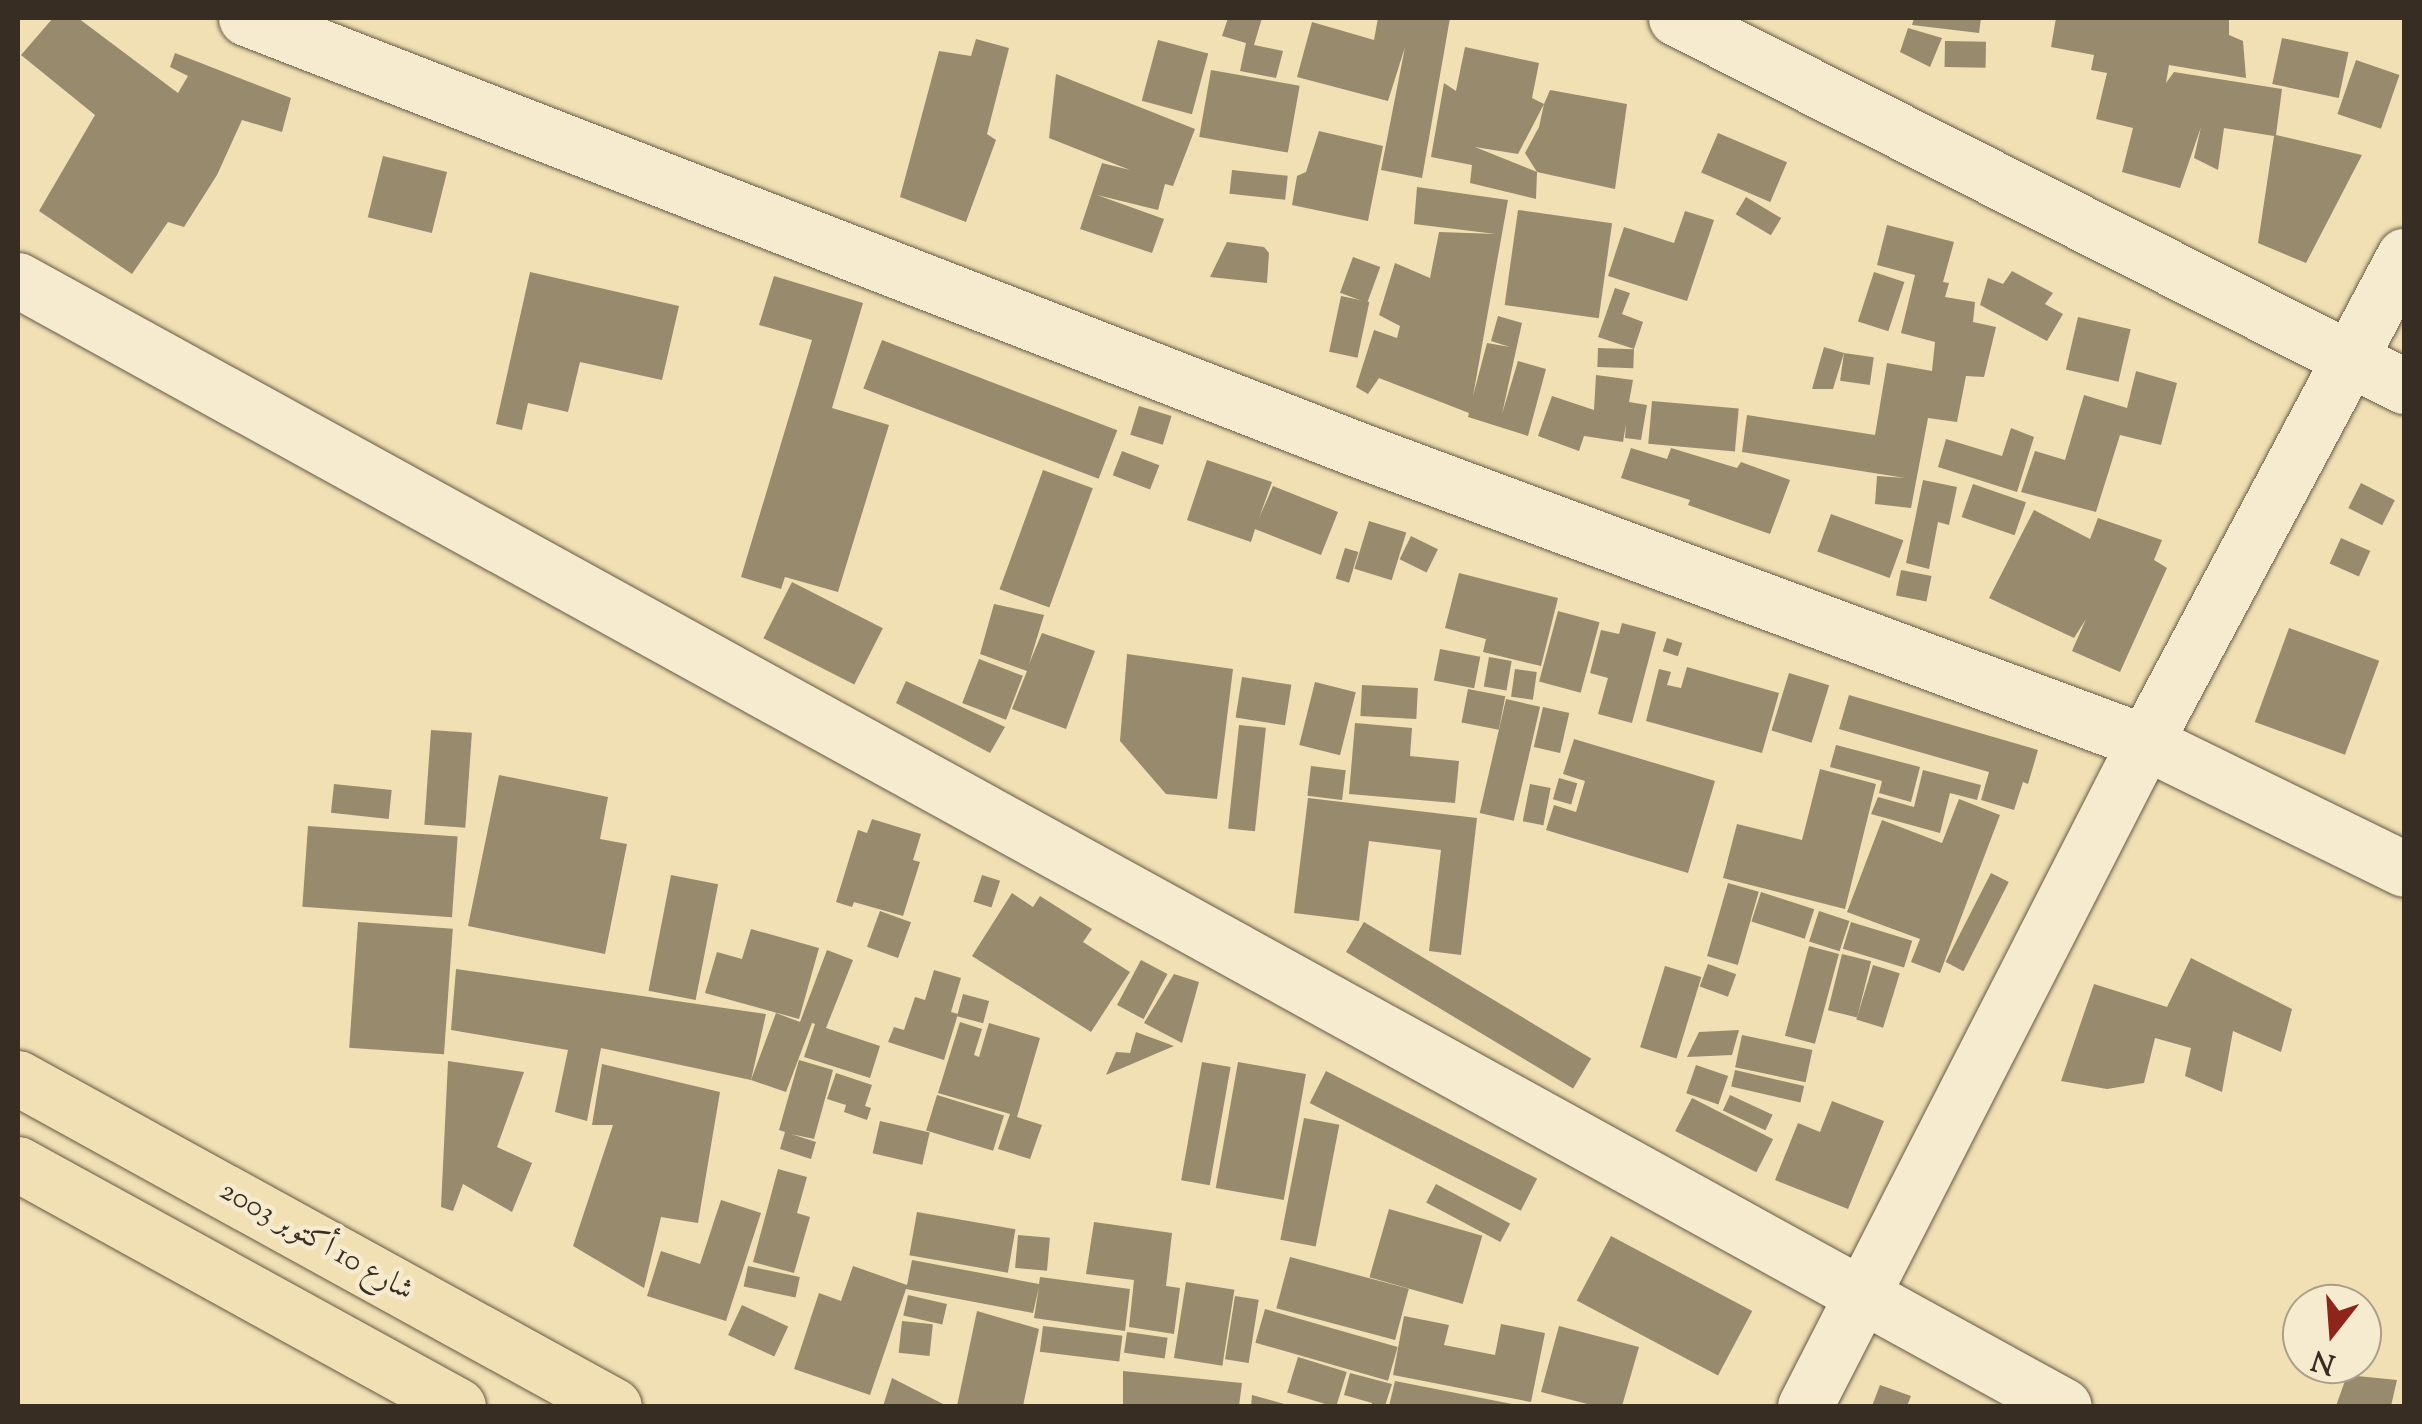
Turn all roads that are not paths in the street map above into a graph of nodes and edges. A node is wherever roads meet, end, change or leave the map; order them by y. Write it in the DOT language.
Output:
graph roads {
  1 [pos="246,18"];
  2 [pos="1686,20"];
  3 [pos="2404,256"];
  4 [pos="18,280"];
  5 [pos="2347,358"];
  6 [pos="2404,386"];
  7 [pos="2145,742"];
  8 [pos="2404,869"];
  9 [pos="18,1078"];
  10 [pos="18,1164"];
  11 [pos="1860,1298"];
  12 [pos="458,1406"];
  13 [pos="614,1406"];
  14 [pos="1805,1406"];
  15 [pos="2064,1406"];
  1 -- 7 [label="street"];
  2 -- 5 [label="street"];
  3 -- 5 [label="street"];
  4 -- 11 [label="street"];
  5 -- 6 [label="street"];
  5 -- 7 [label="street"];
  7 -- 8 [label="street"];
  7 -- 11 [label="street"];
  9 -- 13 [label="highway, شارع 10 أكتوبر 2003"];
  10 -- 12 [label="highway"];
  11 -- 14 [label="street"];
  11 -- 15 [label="street"];
}
